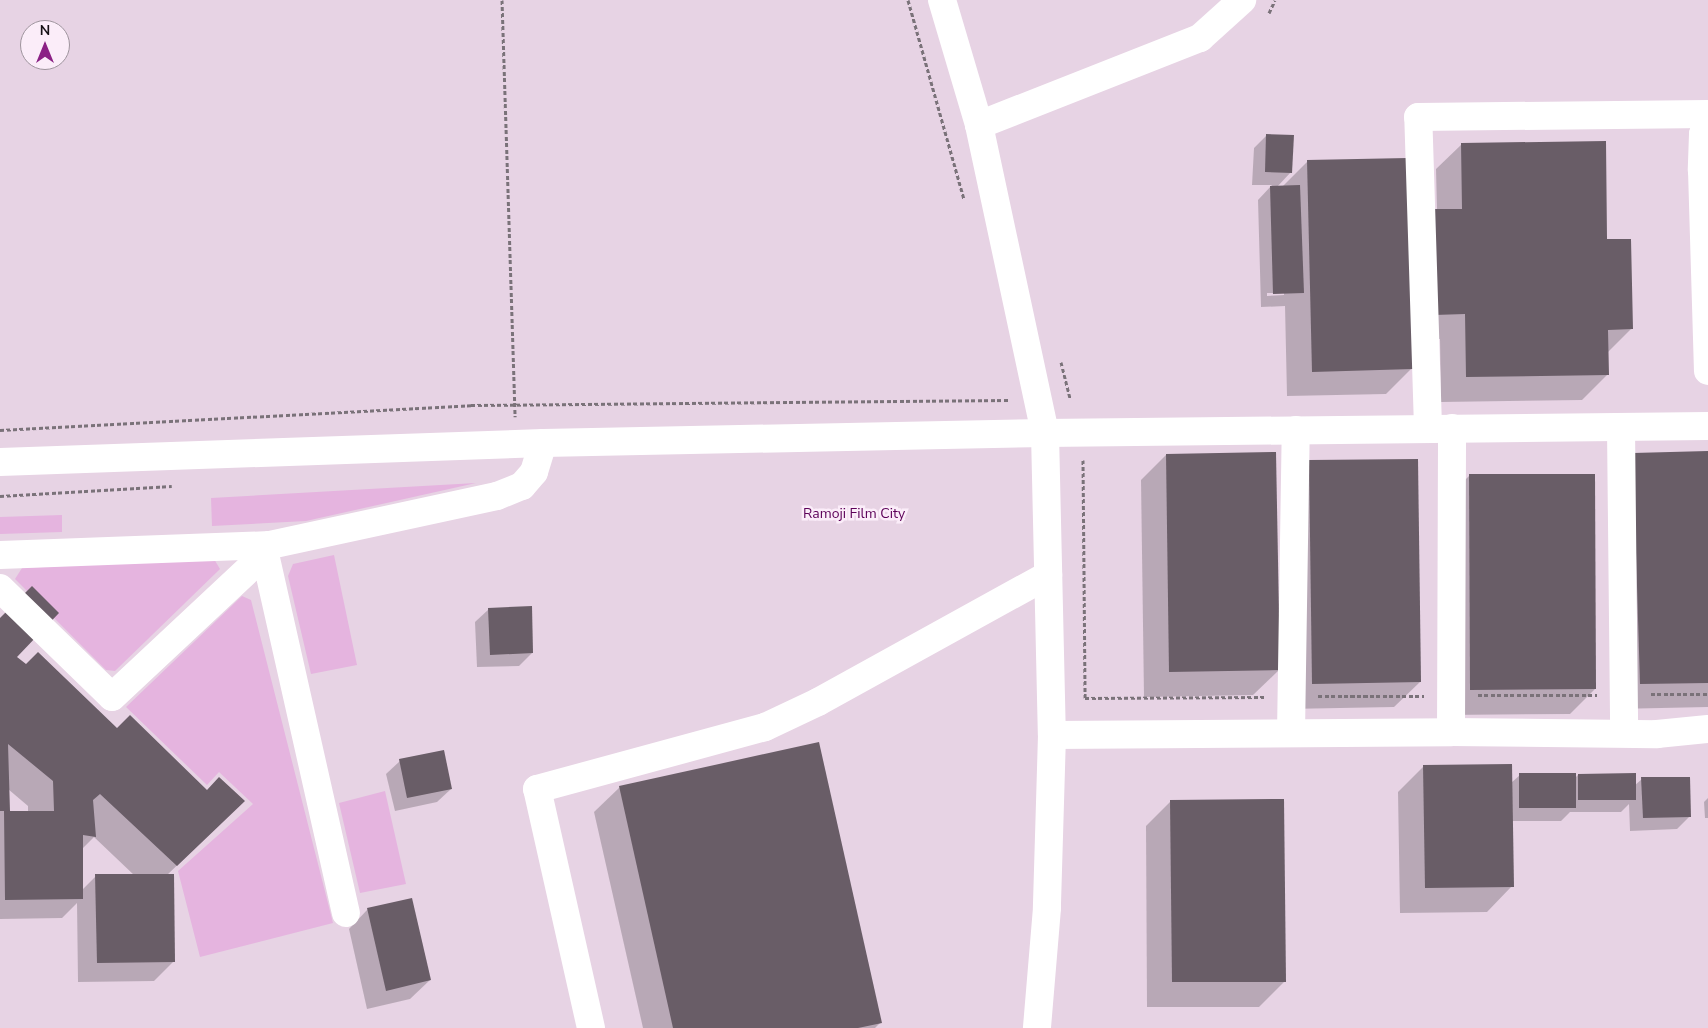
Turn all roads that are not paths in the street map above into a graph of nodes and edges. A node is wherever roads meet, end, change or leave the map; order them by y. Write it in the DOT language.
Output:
graph roads {
  1 [pos="942,0"];
  2 [pos="1242,0"];
  3 [pos="1708,114"];
  4 [pos="980,125"];
  5 [pos="1708,125"];
  6 [pos="1708,370"];
  7 [pos="1708,426"];
  8 [pos="1440,427"];
  9 [pos="1620,428"];
  10 [pos="1296,430"];
  11 [pos="1045,433"];
  12 [pos="543,443"];
  13 [pos="0,462"];
  14 [pos="267,550"];
  15 [pos="0,555"];
  16 [pos="1048,574"];
  17 [pos="0,588"];
  18 [pos="1708,729"];
  19 [pos="1451,732"];
  20 [pos="1291,733"];
  21 [pos="1624,733"];
  22 [pos="1052,735"];
  23 [pos="346,913"];
  24 [pos="591,1028"];
  25 [pos="1037,1028"];
  1 -- 4 [label="lane"];
  2 -- 4 [label="lane"];
  3 -- 8 [label="lane"];
  4 -- 11 [label="lane"];
  5 -- 6 [label="lane"];
  7 -- 9 [label="lane"];
  8 -- 9 [label="lane"];
  8 -- 10 [label="lane"];
  8 -- 19 [label="lane"];
  9 -- 21 [label="lane"];
  10 -- 11 [label="lane"];
  10 -- 20 [label="lane"];
  11 -- 12 [label="lane"];
  11 -- 16 [label="lane"];
  12 -- 13 [label="lane"];
  12 -- 14 [label="lane"];
  14 -- 15 [label="lane"];
  14 -- 17 [label="lane"];
  14 -- 23 [label="lane"];
  16 -- 22 [label="lane"];
  16 -- 24 [label="lane"];
  18 -- 21 [label="lane"];
  19 -- 20 [label="lane"];
  19 -- 21 [label="lane"];
  20 -- 22 [label="lane"];
  22 -- 25 [label="lane"];
}
